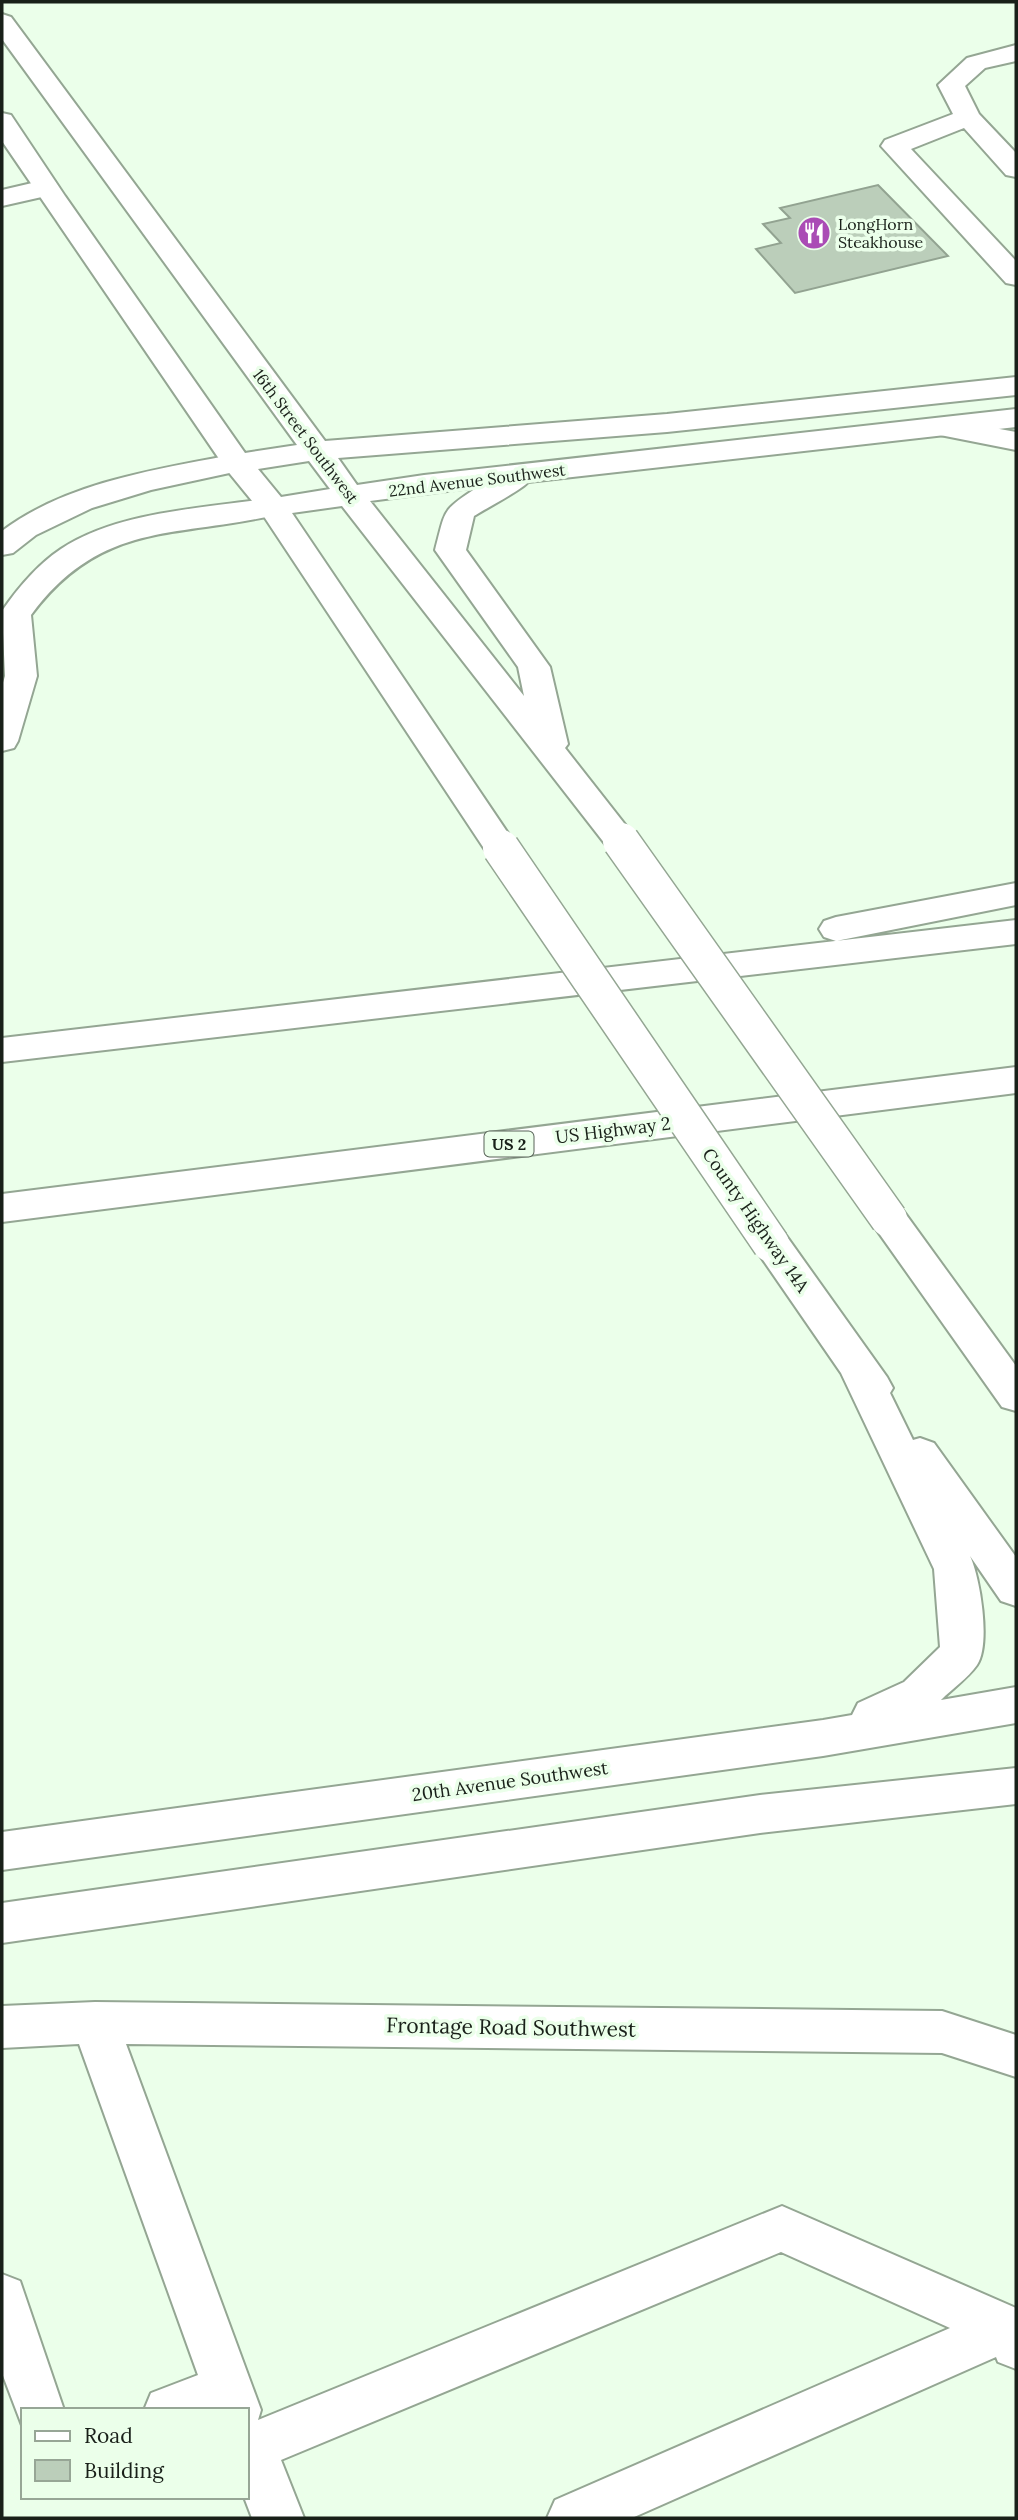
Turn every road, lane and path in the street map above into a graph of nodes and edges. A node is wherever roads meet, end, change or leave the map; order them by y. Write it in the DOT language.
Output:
graph roads {
  1 [pos="2,22"];
  2 [pos="1016,53"];
  3 [pos="968,117"];
  4 [pos="2,121"];
  5 [pos="1015,167"];
  6 [pos="45,188"];
  7 [pos="2,198"];
  8 [pos="1016,277"];
  9 [pos="1016,386"];
  10 [pos="1016,418"];
  11 [pos="945,428"];
  12 [pos="1016,441"];
  13 [pos="317,452"];
  14 [pos="237,463"];
  15 [pos="559,470"];
  16 [pos="350,496"];
  17 [pos="273,507"];
  18 [pos="2,546"];
  19 [pos="2,741"];
  20 [pos="553,753"];
  21 [pos="1016,894"];
  22 [pos="1016,932"];
  23 [pos="626,976"];
  24 [pos="2,1050"];
  25 [pos="1016,1080"];
  26 [pos="2,1208"];
  27 [pos="858,1367"];
  28 [pos="1016,1396"];
  29 [pos="1016,1589"];
  30 [pos="1016,1705"];
  31 [pos="823,1738"];
  32 [pos="1016,1786"];
  33 [pos="2,1850"];
  34 [pos="2,1923"];
  35 [pos="95,2023"];
  36 [pos="2,2027"];
  37 [pos="1016,2056"];
  38 [pos="2,2297"];
  39 [pos="1011,2337"];
  40 [pos="38,2408"];
  41 [pos="235,2408"];
  42 [pos="248,2419"];
  43 [pos="248,2442"];
  44 [pos="278,2518"];
  45 [pos="573,2518"];
  1 -- 13 [label="main road, 16th Street Southwest"];
  2 -- 3 [label="main road"];
  3 -- 5 [label="main road"];
  3 -- 8 [label="main road"];
  4 -- 6 [label="main road"];
  6 -- 7 [label="main road"];
  6 -- 14 [label="main road"];
  9 -- 13 [label="main road"];
  10 -- 11 [label="main road, 22nd Avenue Southwest"];
  11 -- 12 [label="main road"];
  11 -- 15 [label="main road, 22nd Avenue Southwest"];
  13 -- 14 [label="main road"];
  13 -- 16 [label="main road, 16th Street Southwest"];
  14 -- 17 [label="main road"];
  14 -- 18 [label="main road"];
  15 -- 16 [label="main road, 22nd Avenue Southwest"];
  15 -- 20 [label="main road"];
  16 -- 17 [label="main road, 22nd Avenue Southwest"];
  16 -- 20 [label="main road, 16th Street Southwest"];
  17 -- 19 [label="main road, 22nd Avenue Southwest"];
  17 -- 27 [label="main road, County Highway 14A, bridge"];
  20 -- 28 [label="main road, 16th Street Southwest, bridge"];
  21 -- 23 [label="main road"];
  22 -- 23 [label="main road"];
  23 -- 24 [label="main road"];
  25 -- 26 [label="main road, US Highway 2 / US 2"];
  27 -- 29 [label="main road, County Highway 14A"];
  27 -- 31 [label="main road"];
  30 -- 31 [label="main road, 20th Avenue Southwest"];
  31 -- 33 [label="main road, 20th Avenue Southwest"];
  32 -- 34 [label="main road"];
  35 -- 36 [label="main road, Frontage Road Southwest"];
  35 -- 37 [label="main road, Frontage Road Southwest"];
  35 -- 41 [label="main road"];
  38 -- 40 [label="main road"];
  39 -- 42 [label="main road"];
  39 -- 45 [label="main road"];
  43 -- 44 [label="main road"];
}
